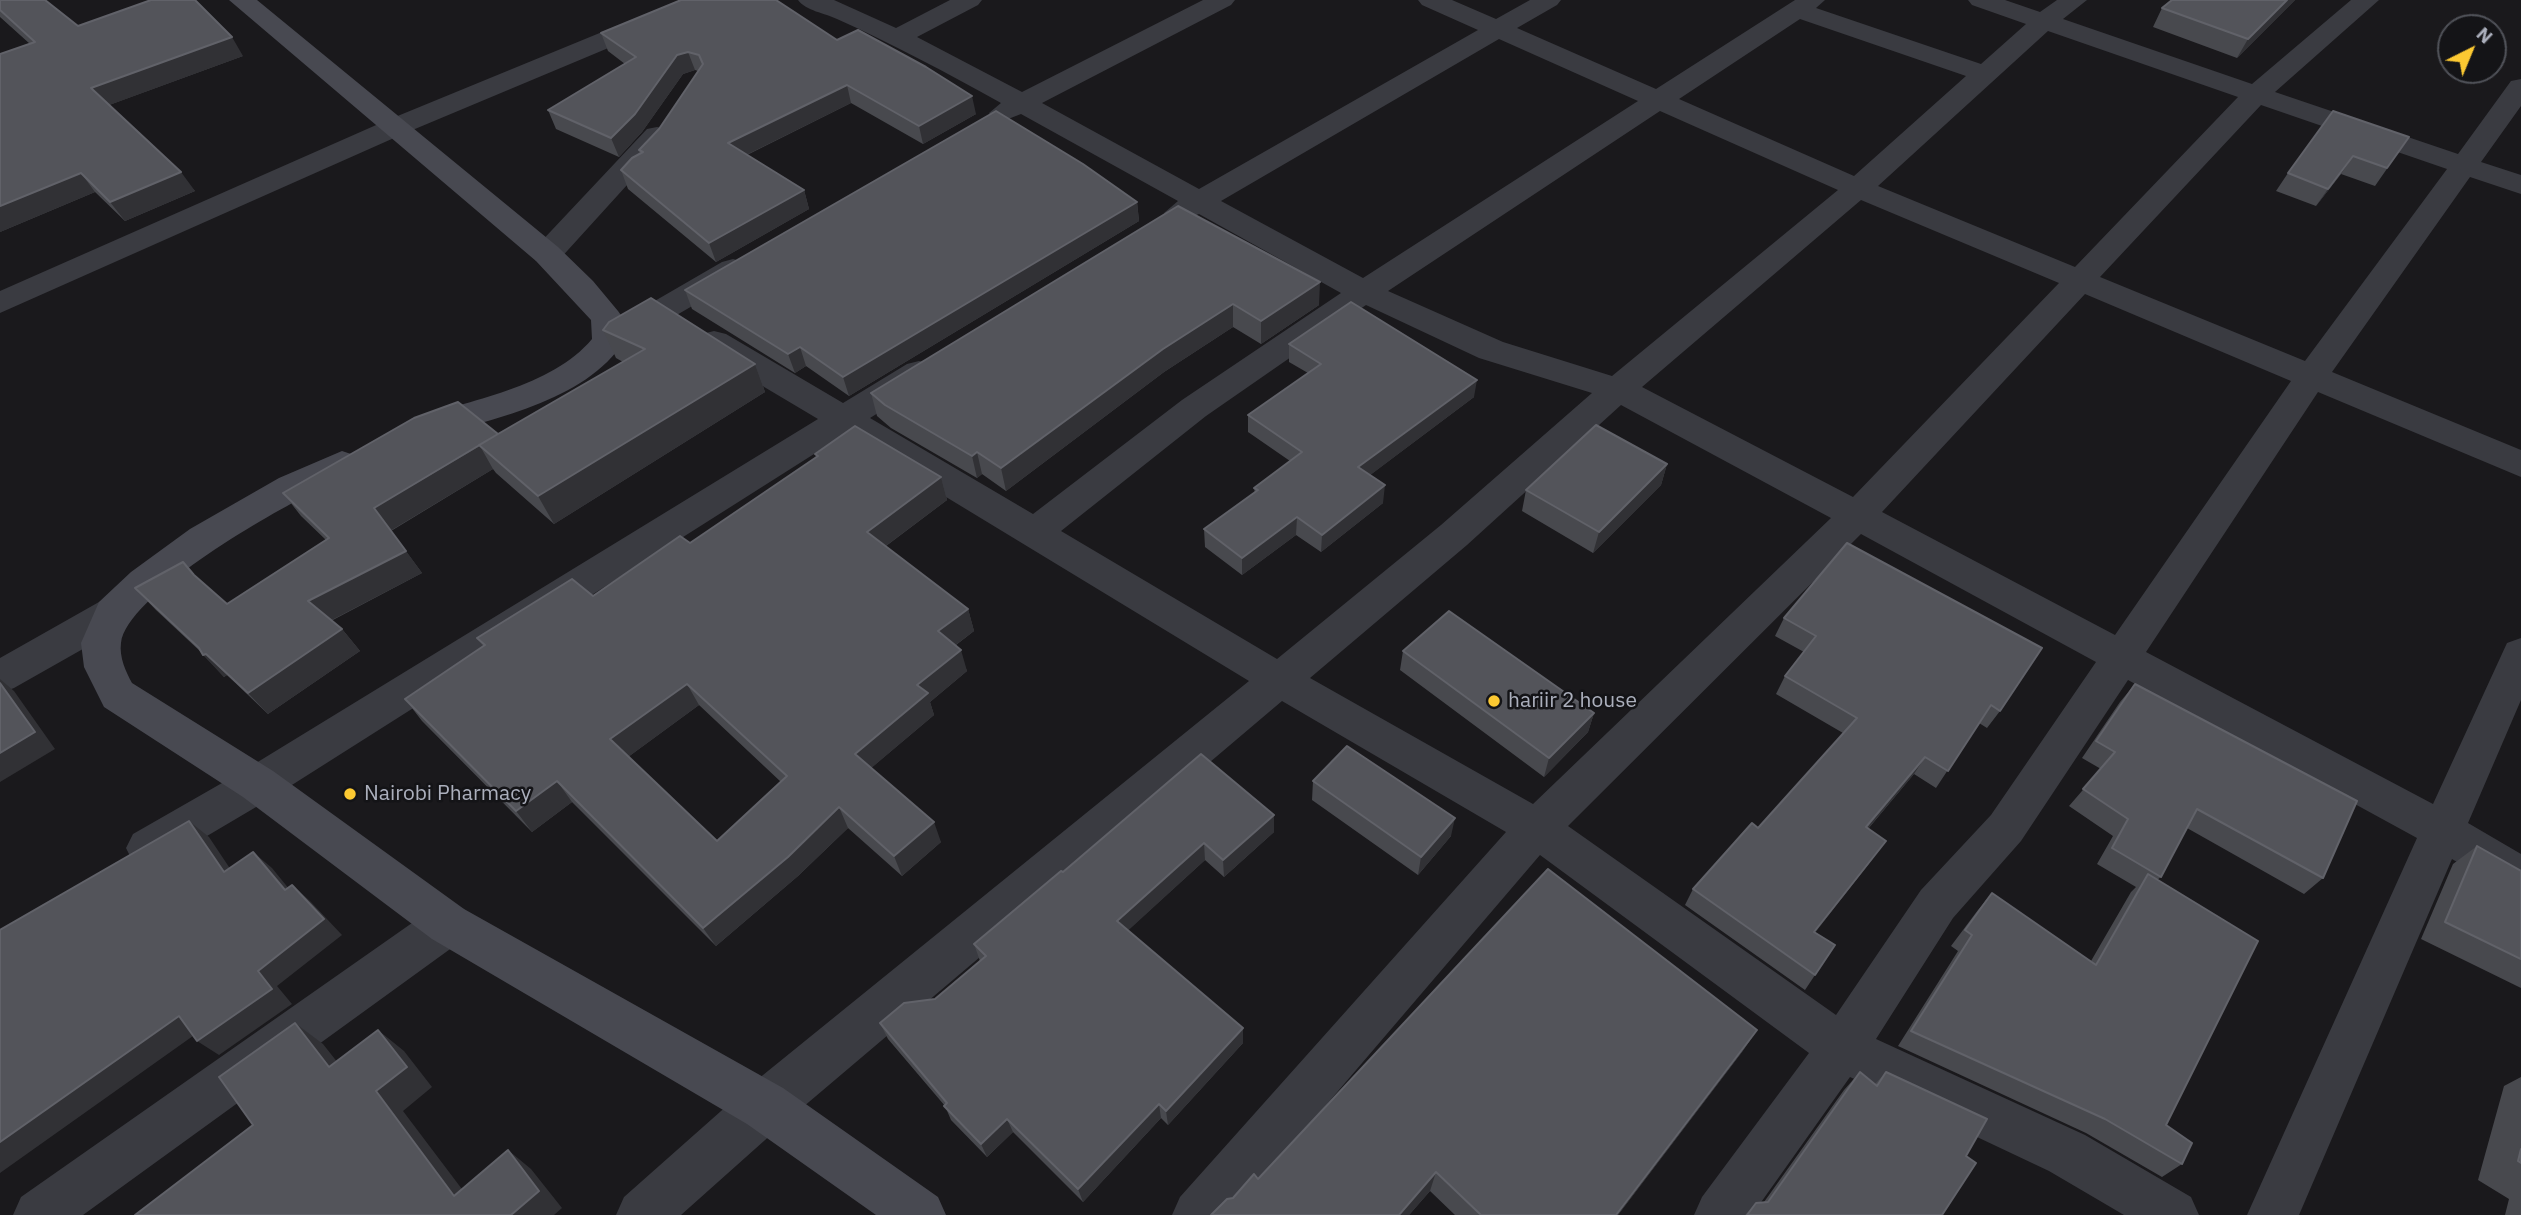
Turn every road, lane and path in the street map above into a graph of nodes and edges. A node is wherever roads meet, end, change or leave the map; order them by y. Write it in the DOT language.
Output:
graph roads {
  1 [pos="242,0"];
  2 [pos="702,0"];
  3 [pos="811,0"];
  4 [pos="969,0"];
  5 [pos="1222,0"];
  6 [pos="1431,0"];
  7 [pos="1548,0"];
  8 [pos="1982,0"];
  9 [pos="2074,0"];
  10 [pos="2366,0"];
  11 [pos="1804,5"];
  12 [pos="2044,21"];
  13 [pos="1499,30"];
  14 [pos="898,37"];
  15 [pos="1984,74"];
  16 [pos="2521,87"];
  17 [pos="2257,93"];
  18 [pos="1657,100"];
  19 [pos="1021,103"];
  20 [pos="674,111"];
  21 [pos="393,128"];
  22 [pos="974,130"];
  23 [pos="2466,166"];
  24 [pos="2521,185"];
  25 [pos="1858,188"];
  26 [pos="1197,202"];
  27 [pos="1150,230"];
  28 [pos="547,254"];
  29 [pos="759,254"];
  30 [pos="2082,281"];
  31 [pos="1364,292"];
  32 [pos="6,293"];
  33 [pos="664,309"];
  34 [pos="608,341"];
  35 [pos="949,353"];
  36 [pos="2311,377"];
  37 [pos="1618,389"];
  38 [pos="843,418"];
  39 [pos="2521,464"];
  40 [pos="1857,515"];
  41 [pos="1034,533"];
  42 [pos="113,613"];
  43 [pos="2521,654"];
  44 [pos="2120,657"];
  45 [pos="8,662"];
  46 [pos="1278,679"];
  47 [pos="258,785"];
  48 [pos="1537,828"];
  49 [pos="2442,830"];
  50 [pos="117,865"];
  51 [pos="2521,877"];
  52 [pos="449,924"];
  53 [pos="1842,1048"];
  54 [pos="765,1106"];
  55 [pos="39,1215"];
  56 [pos="642,1215"];
  57 [pos="920,1215"];
  58 [pos="1198,1215"];
  59 [pos="1720,1215"];
  60 [pos="2173,1215"];
  61 [pos="2273,1215"];
  1 -- 21 [label="street"];
  2 -- 21 [label="street"];
  3 -- 14 [label="street"];
  4 -- 14 [label="street"];
  5 -- 19 [label="street"];
  6 -- 13 [label="street"];
  7 -- 13 [label="street"];
  8 -- 12 [label="street"];
  9 -- 12 [label="street"];
  10 -- 17 [label="street"];
  11 -- 15 [label="street"];
  11 -- 18 [label="street"];
  12 -- 15 [label="street"];
  12 -- 17 [label="street"];
  13 -- 18 [label="street"];
  13 -- 26 [label="street"];
  14 -- 19 [label="street"];
  15 -- 25 [label="street"];
  16 -- 23 [label="street"];
  17 -- 23 [label="street"];
  17 -- 30 [label="street"];
  18 -- 25 [label="street"];
  18 -- 31 [label="street"];
  19 -- 22 [label="street"];
  19 -- 26 [label="street"];
  20 -- 28 [label="street"];
  21 -- 28 [label="street"];
  21 -- 32 [label="street"];
  23 -- 24 [label="street"];
  23 -- 36 [label="street"];
  25 -- 30 [label="street"];
  25 -- 37 [label="street"];
  26 -- 27 [label="street"];
  26 -- 31 [label="street"];
  28 -- 34 [label="street"];
  29 -- 33 [label="street"];
  30 -- 36 [label="street"];
  30 -- 40 [label="street"];
  31 -- 37 [label="street"];
  31 -- 41 [label="street"];
  33 -- 34 [label="street"];
  33 -- 38 [label="street"];
  34 -- 42 [label="street"];
  35 -- 38 [label="street"];
  36 -- 39 [label="street"];
  36 -- 44 [label="street"];
  37 -- 40 [label="street"];
  37 -- 46 [label="street"];
  38 -- 41 [label="street"];
  38 -- 47 [label="street"];
  40 -- 44 [label="street"];
  40 -- 48 [label="street"];
  41 -- 46 [label="street"];
  42 -- 45 [label="street"];
  42 -- 47 [label="street"];
  43 -- 49 [label="street"];
  44 -- 49 [label="street"];
  44 -- 53 [label="street"];
  46 -- 48 [label="street"];
  46 -- 54 [label="street"];
  47 -- 50 [label="street"];
  47 -- 52 [label="street"];
  48 -- 53 [label="street"];
  48 -- 58 [label="street"];
  49 -- 51 [label="street"];
  49 -- 61 [label="street"];
  52 -- 54 [label="street"];
  52 -- 55 [label="street"];
  53 -- 59 [label="street"];
  53 -- 60 [label="street"];
  54 -- 56 [label="street"];
  54 -- 57 [label="street"];
}
